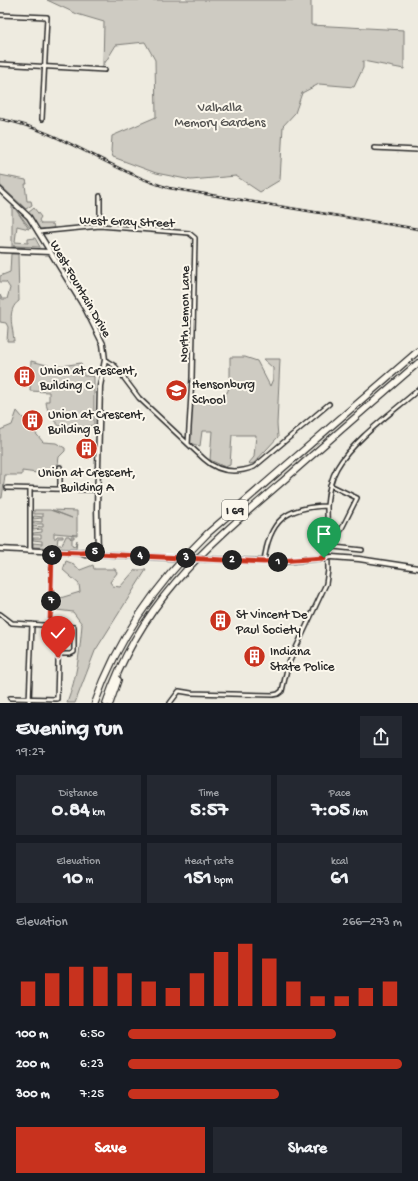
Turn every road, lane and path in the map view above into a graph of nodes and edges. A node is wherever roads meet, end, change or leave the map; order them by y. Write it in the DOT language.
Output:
graph roads {
  1 [pos="0,15"];
  2 [pos="0,64"];
  3 [pos="44,67"];
  4 [pos="105,70"];
  5 [pos="42,119"];
  6 [pos="374,148"];
  7 [pos="418,150"];
  8 [pos="0,190"];
  9 [pos="100,196"];
  10 [pos="100,226"];
  11 [pos="38,232"];
  12 [pos="192,233"];
  13 [pos="0,250"];
  14 [pos="50,252"];
  15 [pos="418,351"];
  16 [pos="105,360"];
  17 [pos="418,363"];
  18 [pos="418,390"];
  19 [pos="329,404"];
  20 [pos="188,444"];
  21 [pos="60,467"];
  22 [pos="330,485"];
  23 [pos="7,488"];
  24 [pos="30,489"];
  25 [pos="60,489"];
  26 [pos="98,490"];
  27 [pos="326,506"];
  28 [pos="334,547"];
  29 [pos="328,548"];
  30 [pos="0,549"];
  31 [pos="362,550"];
  32 [pos="30,551"];
  33 [pos="52,552"];
  34 [pos="98,554"];
  35 [pos="264,562"];
  36 [pos="418,568"];
  37 [pos="0,614"];
  38 [pos="32,624"];
  39 [pos="50,625"];
  40 [pos="59,625"];
  41 [pos="59,654"];
  42 [pos="120,668"];
  43 [pos="10,698"];
  44 [pos="29,698"];
  45 [pos="29,703"];
  46 [pos="95,703"];
  47 [pos="106,703"];
  48 [pos="110,703"];
  49 [pos="170,703"];
  1 -- 3 [label="street"];
  2 -- 3 [label="street"];
  3 -- 4 [label="street"];
  3 -- 5 [label="street"];
  6 -- 7 [label="street"];
  8 -- 11 [label="street, West Fountain Drive"];
  9 -- 10 [label="street"];
  10 -- 11 [label="street, West Gray Street"];
  10 -- 12 [label="street, West Gray Street"];
  11 -- 14 [label="street, West Fountain Drive"];
  12 -- 20 [label="street, North Lemon Lane"];
  13 -- 14 [label="street"];
  14 -- 16 [label="street, West Fountain Drive"];
  15 -- 46 [label="highway, I 69"];
  16 -- 20 [label="street"];
  16 -- 26 [label="street"];
  17 -- 42 [label="highway, I 69"];
  18 -- 22 [label="street"];
  19 -- 20 [label="street"];
  21 -- 25 [label="street"];
  22 -- 27 [label="street"];
  22 -- 28 [label="street"];
  23 -- 24 [label="street"];
  24 -- 25 [label="street"];
  24 -- 32 [label="street"];
  25 -- 26 [label="street"];
  26 -- 34 [label="street"];
  27 -- 29 [label="street"];
  27 -- 35 [label="street"];
  28 -- 29 [label="street"];
  28 -- 31 [label="street"];
  29 -- 49 [label="street"];
  30 -- 32 [label="street"];
  32 -- 33 [label="street"];
  33 -- 34 [label="street"];
  33 -- 39 [label="street"];
  34 -- 35 [label="street, bridge"];
  35 -- 36 [label="street, bridge"];
  37 -- 38 [label="street"];
  38 -- 39 [label="street"];
  38 -- 44 [label="street"];
  39 -- 40 [label="street"];
  40 -- 41 [label="street"];
  40 -- 41 [label="street"];
  41 -- 44 [label="street"];
  42 -- 47 [label="highway, I 69"];
  42 -- 48 [label="highway"];
  43 -- 44 [label="street"];
  44 -- 45 [label="street"];
}
